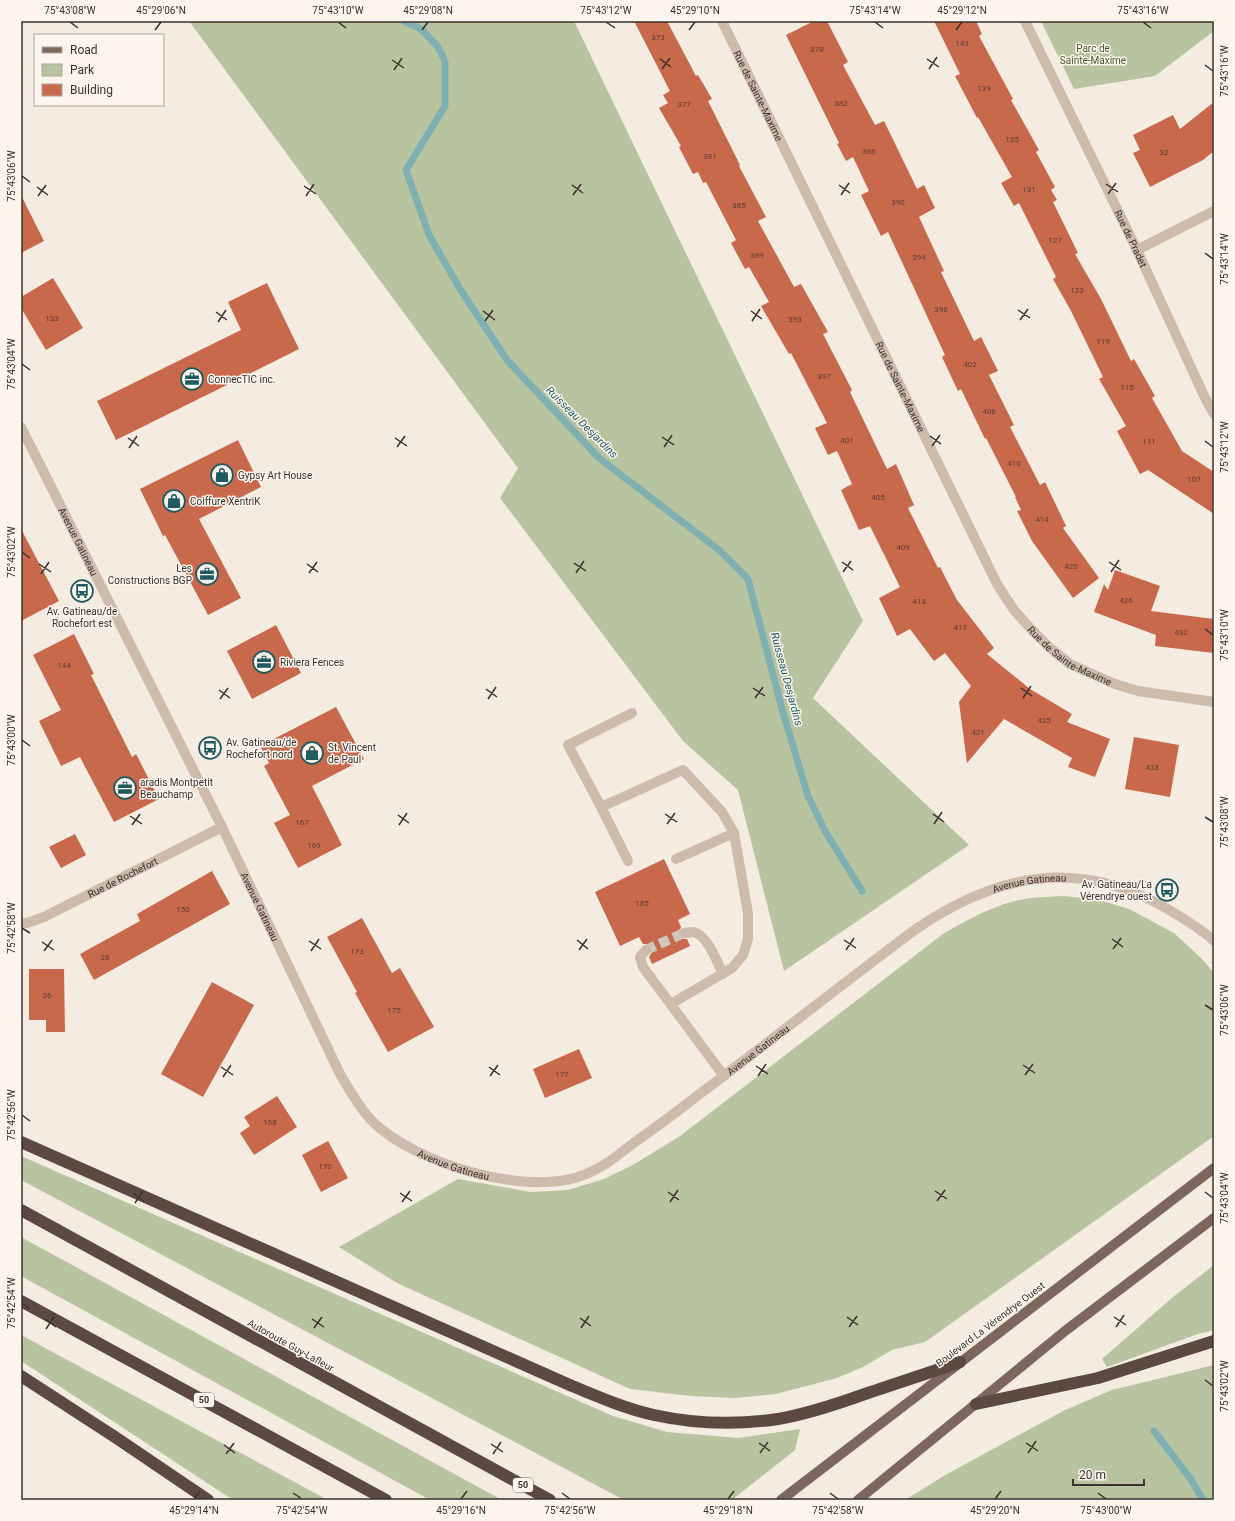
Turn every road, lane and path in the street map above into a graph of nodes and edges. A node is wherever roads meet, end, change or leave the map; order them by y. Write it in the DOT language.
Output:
graph roads {
  1 [pos="722,21"];
  2 [pos="1025,21"];
  3 [pos="1214,211"];
  4 [pos="1137,250"];
  5 [pos="1214,414"];
  6 [pos="21,427"];
  7 [pos="1214,702"];
  8 [pos="632,713"];
  9 [pos="601,807"];
  10 [pos="222,828"];
  11 [pos="734,833"];
  12 [pos="676,859"];
  13 [pos="628,861"];
  14 [pos="21,923"];
  15 [pos="684,933"];
  16 [pos="1214,941"];
  17 [pos="646,950"];
  18 [pos="723,974"];
  19 [pos="671,1004"];
  20 [pos="724,1076"];
  21 [pos="21,1142"];
  22 [pos="1214,1168"];
  23 [pos="21,1210"];
  24 [pos="1214,1218"];
  25 [pos="21,1301"];
  26 [pos="1214,1340"];
  27 [pos="960,1362"];
  28 [pos="21,1376"];
  29 [pos="976,1404"];
  30 [pos="208,1500"];
  31 [pos="386,1500"];
  32 [pos="550,1500"];
  33 [pos="781,1500"];
  34 [pos="858,1500"];
  1 -- 7 [label="street, Rue de Sainte-Maxime"];
  2 -- 4 [label="street, Rue de Pradet"];
  3 -- 4 [label="street"];
  4 -- 5 [label="street, Rue de Pradet"];
  6 -- 10 [label="street, Avenue Gatineau"];
  8 -- 9 [label="street"];
  9 -- 11 [label="street"];
  9 -- 13 [label="street"];
  10 -- 14 [label="street, Rue de Rochefort"];
  10 -- 20 [label="street, Avenue Gatineau"];
  11 -- 12 [label="street"];
  11 -- 18 [label="street"];
  15 -- 18 [label="street"];
  16 -- 20 [label="street, Avenue Gatineau"];
  17 -- 19 [label="street"];
  18 -- 19 [label="street"];
  19 -- 20 [label="street"];
  21 -- 27 [label="highway"];
  22 -- 27 [label="main road, Boulevard La Vérendrye Ouest"];
  23 -- 32 [label="highway, Autoroute Guy-Lafleur / 50"];
  24 -- 29 [label="main road"];
  25 -- 31 [label="highway, 50"];
  26 -- 29 [label="highway"];
  27 -- 33 [label="main road, Boulevard La Vérendrye Ouest"];
  28 -- 30 [label="highway"];
  29 -- 34 [label="main road"];
}
